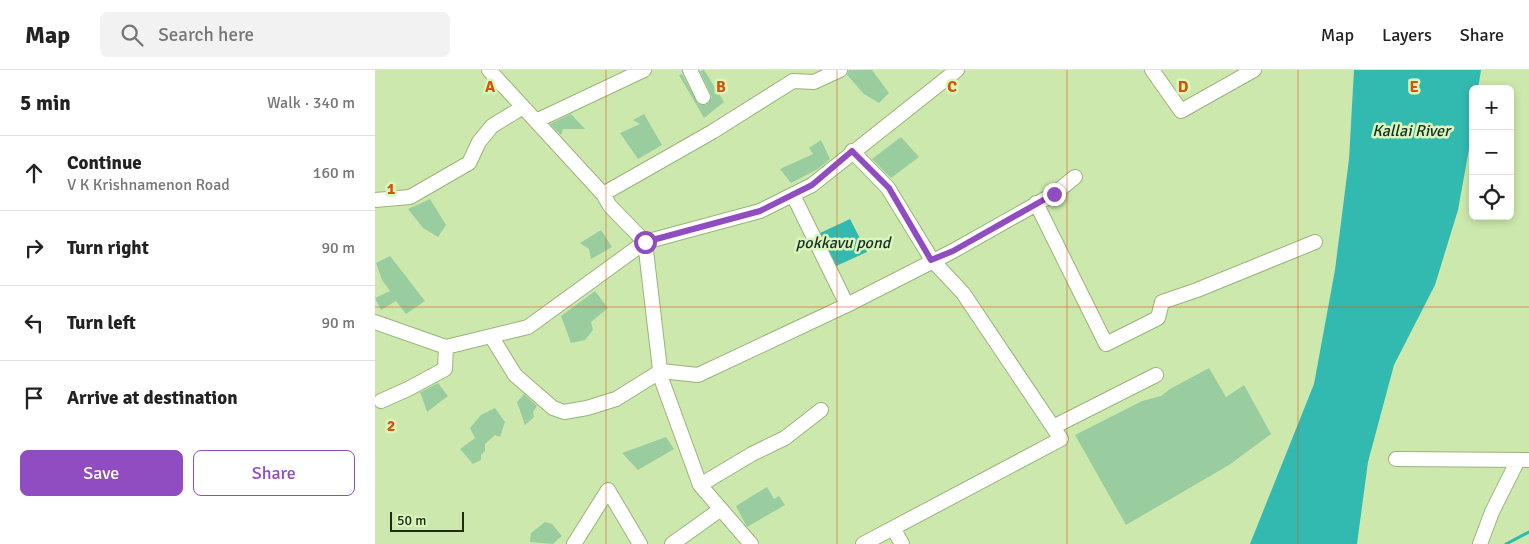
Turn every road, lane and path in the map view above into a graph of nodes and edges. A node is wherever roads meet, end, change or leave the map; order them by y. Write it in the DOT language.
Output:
graph roads {
  1 [pos="489,70"];
  2 [pos="644,70"];
  3 [pos="690,70"];
  4 [pos="840,70"];
  5 [pos="957,70"];
  6 [pos="1152,70"];
  7 [pos="1255,70"];
  8 [pos="703,97"];
  9 [pos="523,107"];
  10 [pos="536,121"];
  11 [pos="852,151"];
  12 [pos="1075,177"];
  13 [pos="603,194"];
  14 [pos="793,195"];
  15 [pos="375,200"];
  16 [pos="1036,203"];
  17 [pos="645,242"];
  18 [pos="1315,242"];
  19 [pos="931,260"];
  20 [pos="847,305"];
  21 [pos="375,322"];
  22 [pos="491,336"];
  23 [pos="446,347"];
  24 [pos="661,371"];
  25 [pos="1156,375"];
  26 [pos="381,401"];
  27 [pos="821,410"];
  28 [pos="1053,427"];
  29 [pos="1396,459"];
  30 [pos="1524,460"];
  31 [pos="700,485"];
  32 [pos="721,509"];
  33 [pos="893,528"];
  34 [pos="574,544"];
  35 [pos="640,544"];
  36 [pos="673,544"];
  37 [pos="751,544"];
  38 [pos="863,544"];
  39 [pos="902,544"];
  40 [pos="1480,544"];
  1 -- 9 [label="street"];
  2 -- 10 [label="street"];
  3 -- 8 [label="street"];
  4 -- 13 [label="street"];
  5 -- 11 [label="street"];
  6 -- 7 [label="street"];
  9 -- 10 [label="street"];
  9 -- 15 [label="street"];
  10 -- 13 [label="street"];
  11 -- 14 [label="street"];
  11 -- 19 [label="street"];
  12 -- 16 [label="street"];
  13 -- 17 [label="street"];
  14 -- 17 [label="street"];
  14 -- 20 [label="street"];
  16 -- 18 [label="street"];
  16 -- 19 [label="street"];
  17 -- 22 [label="street"];
  17 -- 24 [label="street"];
  19 -- 20 [label="street"];
  19 -- 28 [label="street"];
  20 -- 24 [label="street"];
  21 -- 23 [label="street"];
  22 -- 23 [label="street"];
  22 -- 24 [label="street"];
  23 -- 26 [label="street"];
  24 -- 31 [label="street"];
  25 -- 28 [label="street"];
  27 -- 31 [label="street"];
  28 -- 33 [label="street"];
  29 -- 30 [label="street"];
  30 -- 40 [label="street"];
  31 -- 32 [label="street"];
  32 -- 36 [label="street"];
  32 -- 37 [label="street"];
  33 -- 38 [label="street"];
  33 -- 39 [label="street"];
  34 -- 35 [label="street"];
}
